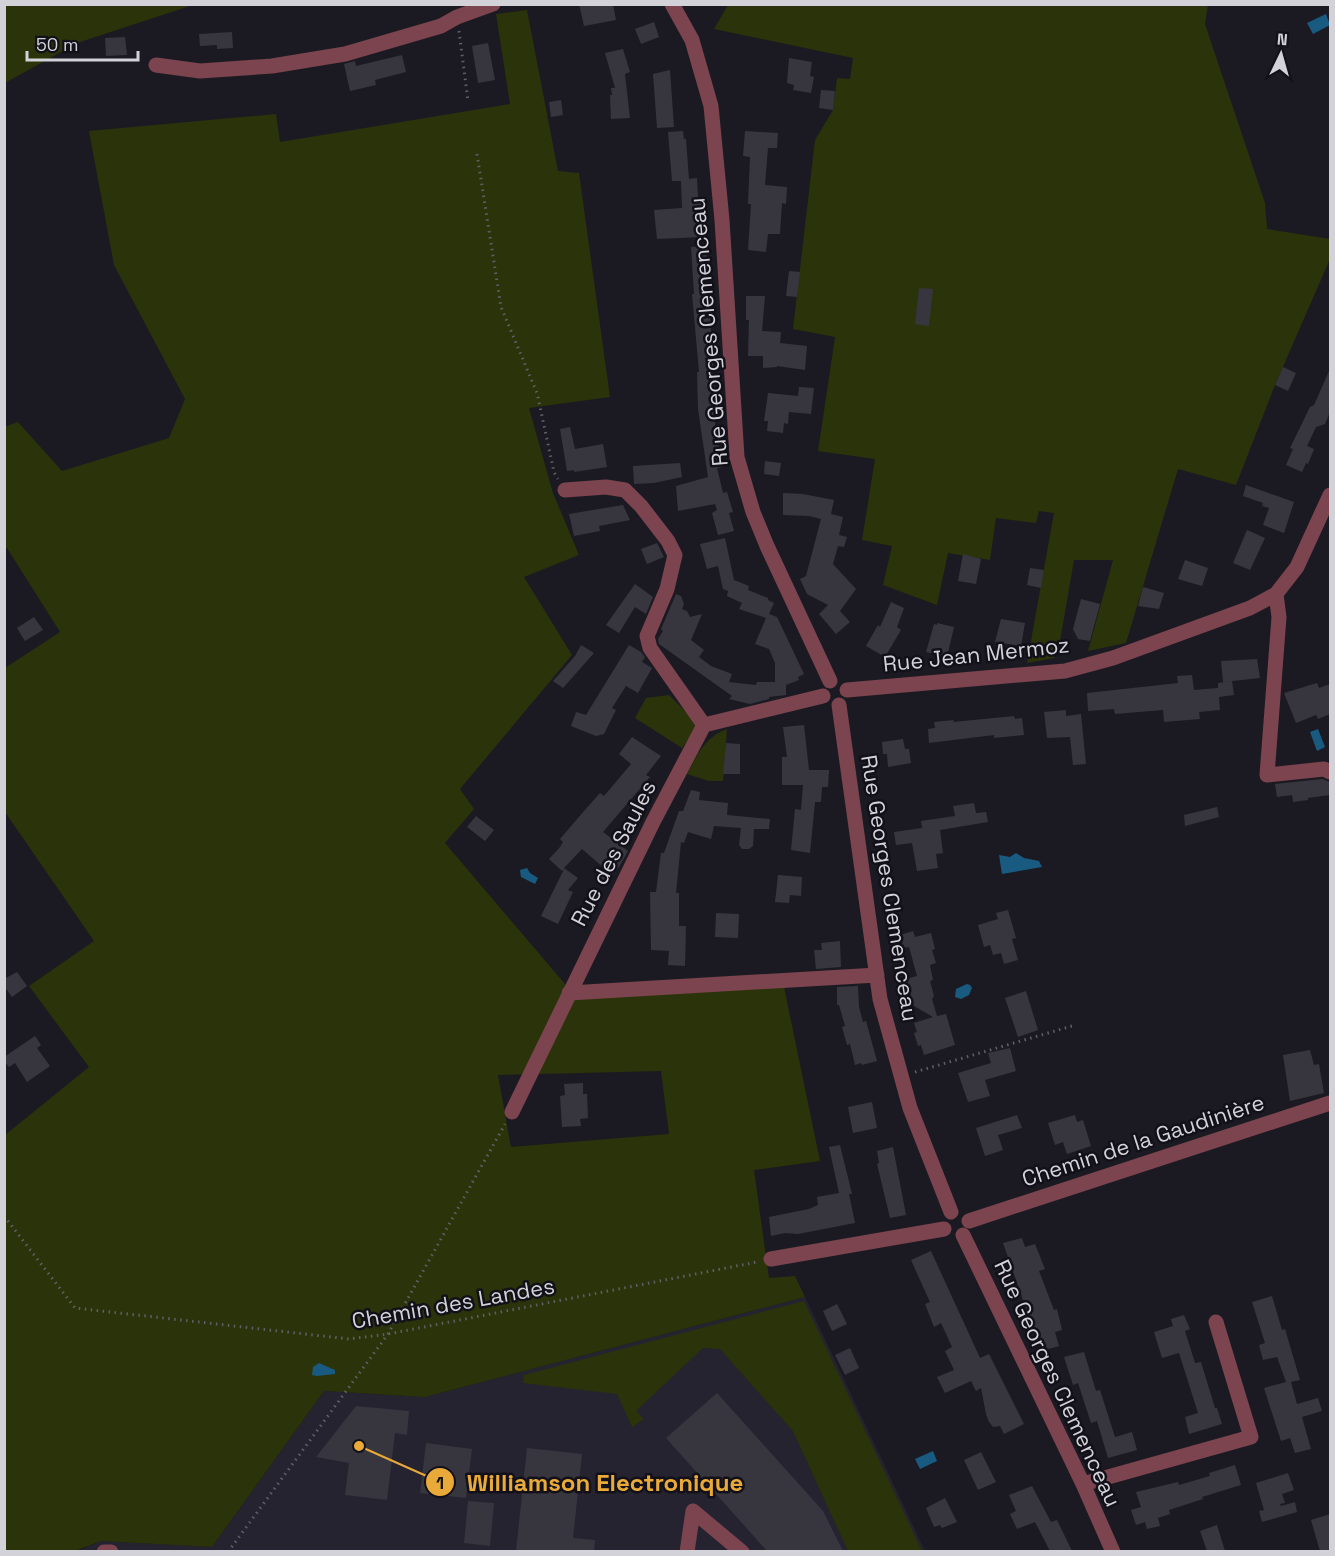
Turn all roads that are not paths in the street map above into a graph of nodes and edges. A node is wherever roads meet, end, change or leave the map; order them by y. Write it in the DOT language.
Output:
graph roads {
  1 [pos="493,4"];
  2 [pos="672,4"];
  3 [pos="458,11"];
  4 [pos="156,65"];
  5 [pos="565,490"];
  6 [pos="1330,495"];
  7 [pos="1276,594"];
  8 [pos="830,681"];
  9 [pos="847,690"];
  10 [pos="823,696"];
  11 [pos="839,705"];
  12 [pos="704,725"];
  13 [pos="1330,772"];
  14 [pos="877,975"];
  15 [pos="569,993"];
  16 [pos="1330,1103"];
  17 [pos="512,1112"];
  18 [pos="951,1212"];
  19 [pos="966,1228"];
  20 [pos="945,1229"];
  21 [pos="771,1259"];
  22 [pos="1216,1322"];
  23 [pos="1083,1484"];
  24 [pos="104,1551"];
  25 [pos="111,1551"];
  26 [pos="687,1551"];
  27 [pos="742,1551"];
  28 [pos="1113,1551"];
  1 -- 3 [label="street"];
  2 -- 8 [label="street, Rue Georges Clemenceau"];
  3 -- 4 [label="street"];
  5 -- 12 [label="street"];
  6 -- 7 [label="street, Rue Jean Mermoz"];
  7 -- 9 [label="street, Rue Jean Mermoz"];
  7 -- 13 [label="street"];
  8 -- 9 [label="street"];
  8 -- 10 [label="street"];
  9 -- 11 [label="street"];
  10 -- 11 [label="street"];
  10 -- 12 [label="street"];
  11 -- 14 [label="street, Rue Georges Clemenceau"];
  12 -- 15 [label="street, Rue des Saules"];
  14 -- 15 [label="street"];
  14 -- 18 [label="street, Rue Georges Clemenceau"];
  15 -- 17 [label="street, Rue des Saules"];
  16 -- 19 [label="street, Chemin de la Gaudinière"];
  18 -- 19 [label="street"];
  18 -- 20 [label="street"];
  19 -- 20 [label="street"];
  19 -- 23 [label="street, Rue Georges Clemenceau"];
  20 -- 21 [label="street"];
  22 -- 23 [label="street"];
  23 -- 28 [label="street, Rue Georges Clemenceau"];
  24 -- 25 [label="street"];
  26 -- 27 [label="street"];
}
